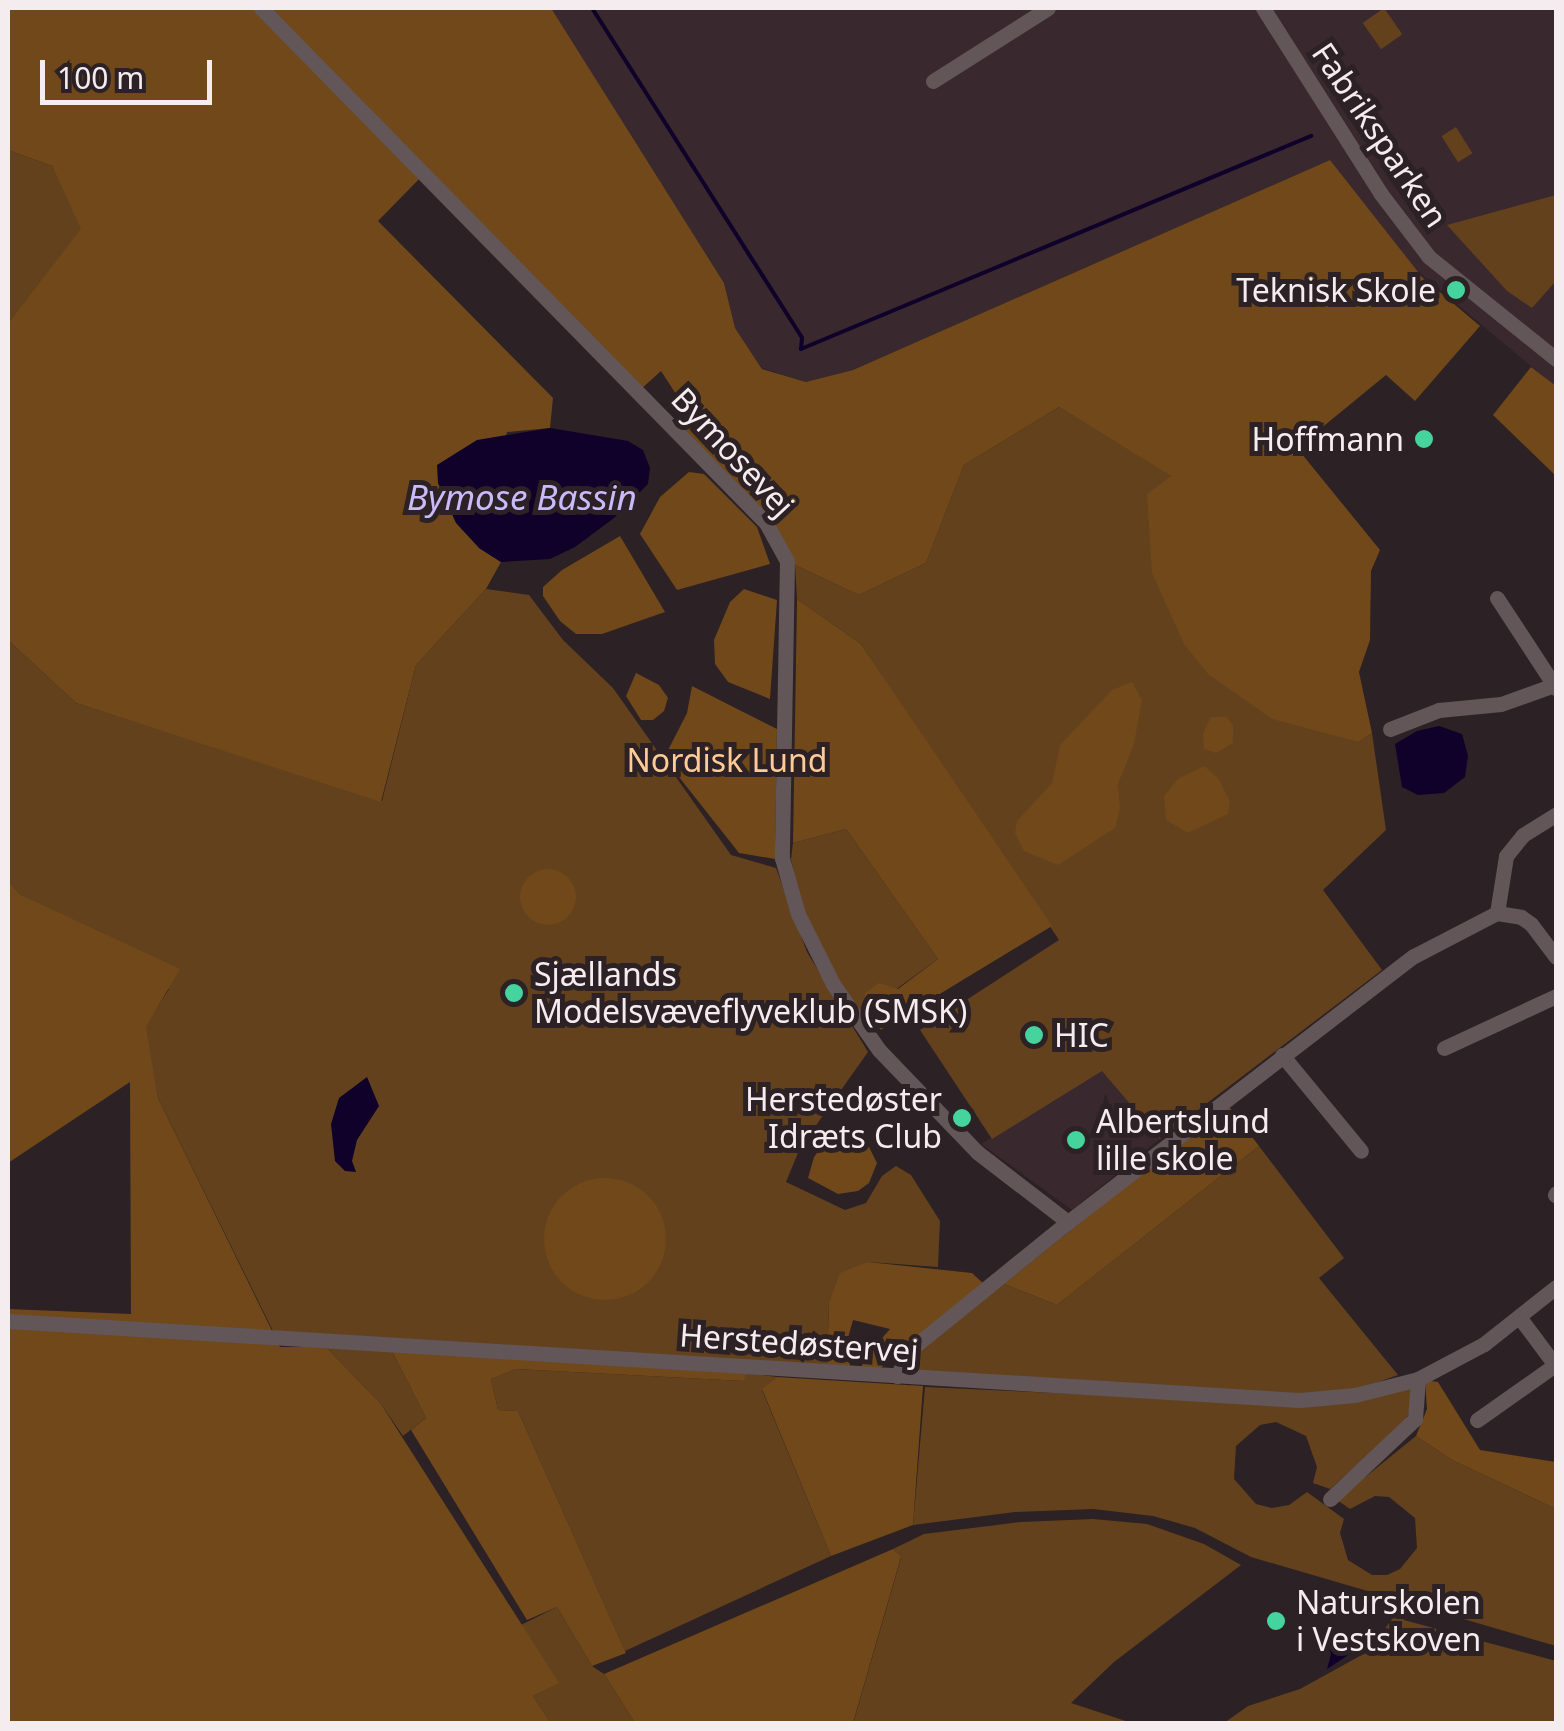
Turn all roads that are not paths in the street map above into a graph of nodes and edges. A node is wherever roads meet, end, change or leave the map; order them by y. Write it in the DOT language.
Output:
graph roads {
  1 [pos="260,8"];
  2 [pos="1048,8"];
  3 [pos="1263,8"];
  4 [pos="933,81"];
  5 [pos="1556,360"];
  6 [pos="1497,598"];
  7 [pos="1555,687"];
  8 [pos="1390,728"];
  9 [pos="1556,814"];
  10 [pos="1497,914"];
  11 [pos="1556,957"];
  12 [pos="1556,997"];
  13 [pos="1444,1048"];
  14 [pos="1282,1056"];
  15 [pos="1361,1151"];
  16 [pos="1068,1222"];
  17 [pos="1556,1286"];
  18 [pos="1520,1318"];
  19 [pos="8,1321"];
  20 [pos="896,1376"];
  21 [pos="1418,1379"];
  22 [pos="1478,1420"];
  23 [pos="1330,1499"];
  1 -- 16 [label="street, Bymosevej"];
  2 -- 4 [label="street"];
  3 -- 5 [label="street, Fabriksparken"];
  6 -- 7 [label="street"];
  7 -- 8 [label="street"];
  9 -- 10 [label="street"];
  10 -- 11 [label="street"];
  10 -- 14 [label="street"];
  12 -- 13 [label="street"];
  14 -- 15 [label="street"];
  14 -- 16 [label="street"];
  16 -- 20 [label="street"];
  17 -- 18 [label="street, Herstedøstervej"];
  18 -- 21 [label="street, Herstedøstervej"];
  18 -- 22 [label="street"];
  19 -- 20 [label="street, Herstedøstervej"];
  20 -- 21 [label="street, Herstedøstervej"];
  21 -- 23 [label="street"];
}
